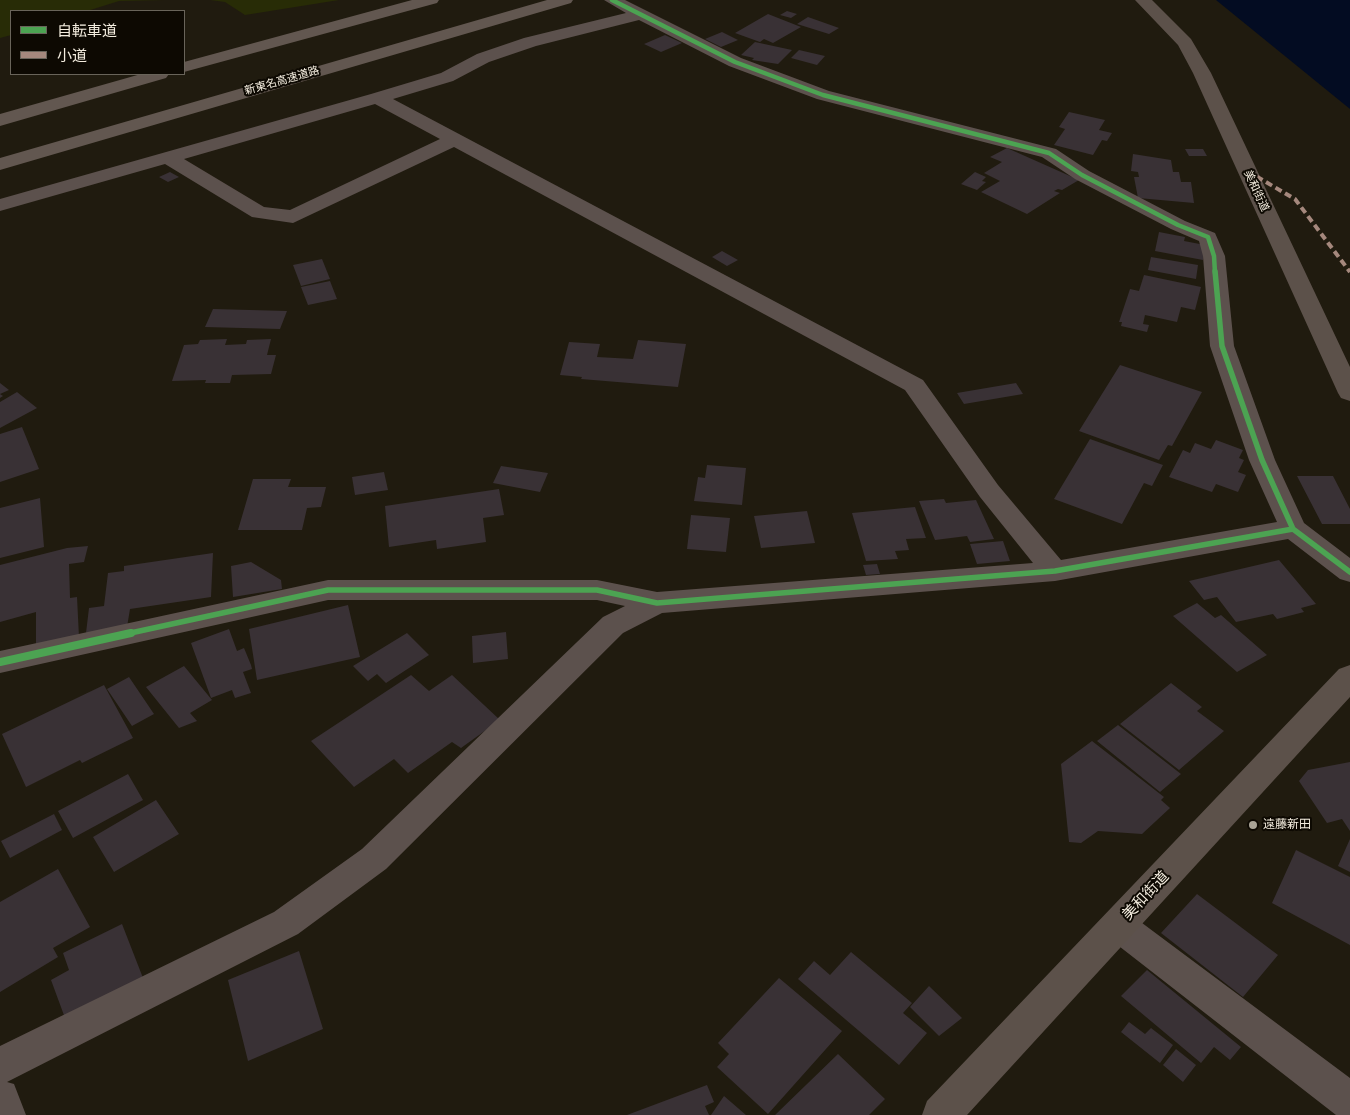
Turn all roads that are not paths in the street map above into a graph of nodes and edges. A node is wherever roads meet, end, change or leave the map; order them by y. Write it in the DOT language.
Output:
graph roads {
  1 [pos="431,0"];
  2 [pos="564,0"];
  3 [pos="612,0"];
  4 [pos="1143,0"];
  5 [pos="643,14"];
  6 [pos="185,67"];
  7 [pos="157,75"];
  8 [pos="378,98"];
  9 [pos="0,120"];
  10 [pos="454,139"];
  11 [pos="169,158"];
  12 [pos="0,164"];
  13 [pos="0,205"];
  14 [pos="1350,393"];
  15 [pos="1293,529"];
  16 [pos="1055,571"];
  17 [pos="1350,572"];
  18 [pos="657,603"];
  19 [pos="0,662"];
  20 [pos="1350,677"];
  21 [pos="1118,925"];
  22 [pos="0,1066"];
  23 [pos="0,1098"];
  24 [pos="1350,1102"];
  25 [pos="7,1115"];
  26 [pos="942,1115"];
  1 -- 6 [label="highway"];
  2 -- 12 [label="highway, 新東名高速道路"];
  3 -- 5 [label="street"];
  4 -- 14 [label="main road, 美和街道"];
  5 -- 8 [label="street"];
  5 -- 15 [label="street"];
  7 -- 9 [label="highway"];
  8 -- 10 [label="street"];
  8 -- 11 [label="street"];
  10 -- 11 [label="street"];
  10 -- 16 [label="street"];
  11 -- 13 [label="street"];
  15 -- 16 [label="street"];
  15 -- 17 [label="street"];
  16 -- 18 [label="street"];
  18 -- 19 [label="street"];
  18 -- 22 [label="street"];
  20 -- 21 [label="main road, 美和街道"];
  21 -- 24 [label="street"];
  21 -- 26 [label="main road, 美和街道"];
  23 -- 25 [label="street"];
}
